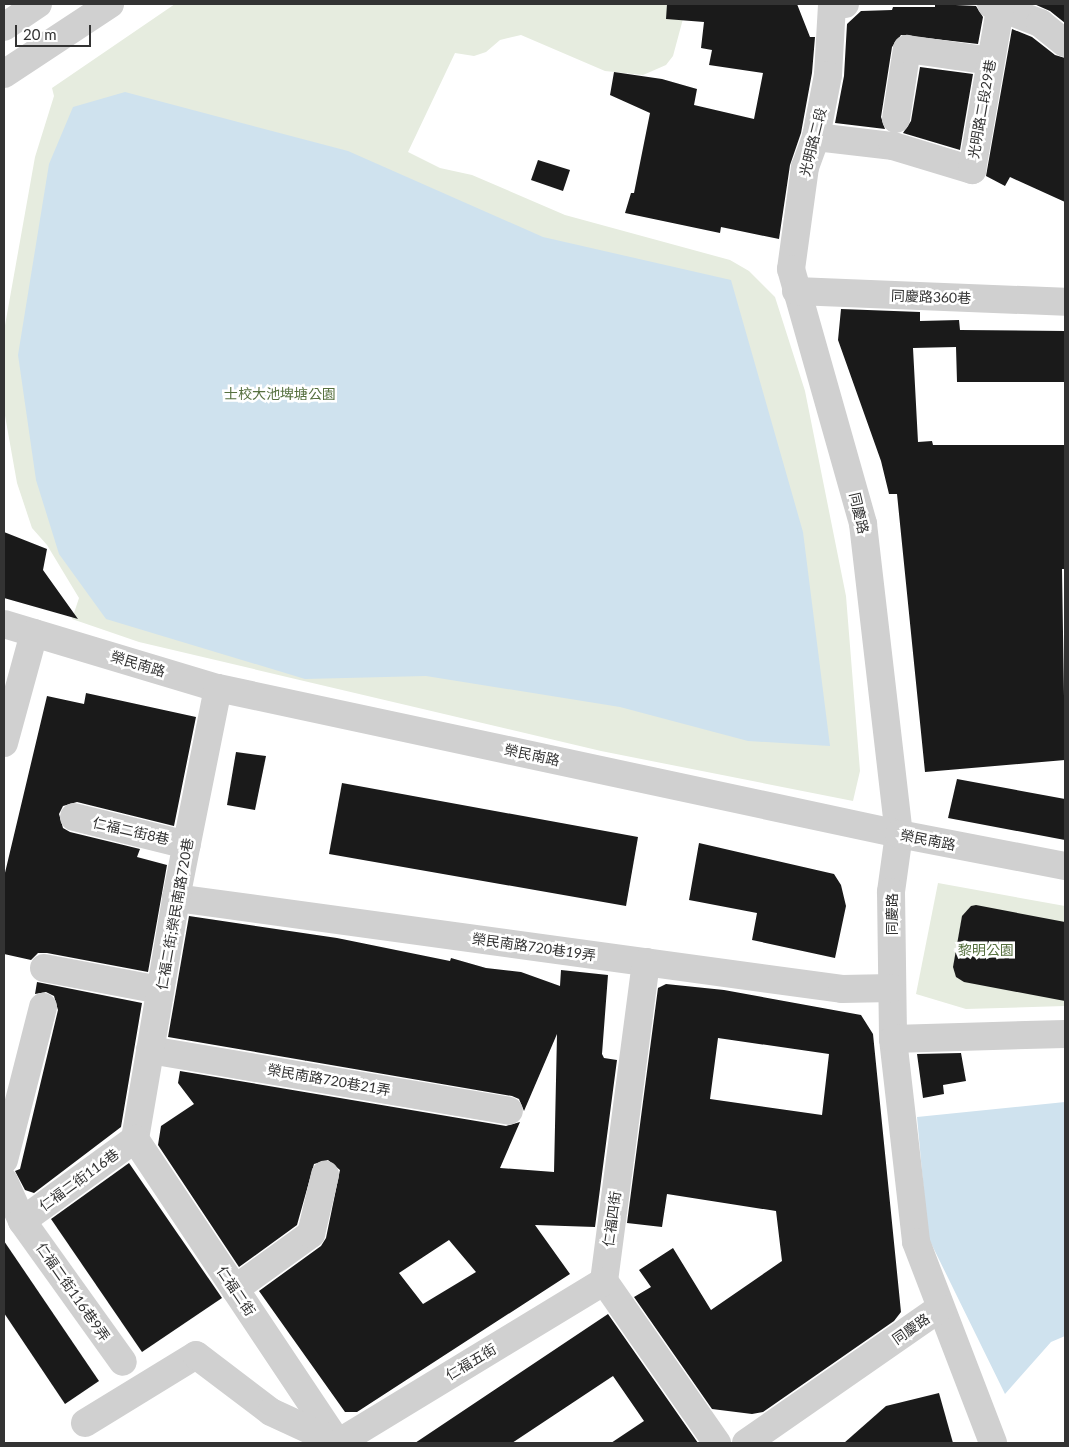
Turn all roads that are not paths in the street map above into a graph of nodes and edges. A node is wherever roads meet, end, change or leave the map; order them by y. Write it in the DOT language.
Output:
graph roads {
  1 [pos="38,4"];
  2 [pos="110,4"];
  3 [pos="845,4"];
  4 [pos="998,5"];
  5 [pos="4,27"];
  6 [pos="1065,43"];
  7 [pos="990,61"];
  8 [pos="4,74"];
  9 [pos="896,119"];
  10 [pos="816,137"];
  11 [pos="796,291"];
  12 [pos="1065,302"];
  13 [pos="4,624"];
  14 [pos="34,632"];
  15 [pos="218,688"];
  16 [pos="4,743"];
  17 [pos="74,817"];
  18 [pos="900,834"];
  19 [pos="187,844"];
  20 [pos="1065,866"];
  21 [pos="176,898"];
  22 [pos="646,962"];
  23 [pos="44,968"];
  24 [pos="892,988"];
  25 [pos="160,990"];
  26 [pos="43,1007"];
  27 [pos="1065,1034"];
  28 [pos="894,1039"];
  29 [pos="150,1050"];
  30 [pos="509,1111"];
  31 [pos="134,1139"];
  32 [pos="4,1160"];
  33 [pos="325,1175"];
  34 [pos="4,1181"];
  35 [pos="22,1221"];
  36 [pos="604,1281"];
  37 [pos="236,1290"];
  38 [pos="940,1308"];
  39 [pos="123,1362"];
  40 [pos="85,1423"];
  41 [pos="338,1443"];
  42 [pos="717,1443"];
  43 [pos="746,1443"];
  44 [pos="993,1443"];
  1 -- 5 [label="street"];
  2 -- 8 [label="street"];
  3 -- 10 [label="street, 光明路二段"];
  4 -- 6 [label="street"];
  4 -- 7 [label="street, 光明路二段29巷"];
  7 -- 9 [label="street"];
  7 -- 10 [label="street, 光明路二段29巷"];
  10 -- 11 [label="street, 光明路二段"];
  11 -- 12 [label="street, 同慶路360巷"];
  11 -- 18 [label="street, 同慶路"];
  13 -- 14 [label="street, 榮民南路"];
  14 -- 15 [label="street, 榮民南路"];
  14 -- 16 [label="street"];
  15 -- 18 [label="street, 榮民南路"];
  15 -- 19 [label="street, 仁福二街;榮民南路720巷"];
  17 -- 19 [label="street, 仁福二街8巷"];
  18 -- 20 [label="street, 榮民南路"];
  18 -- 24 [label="street, 同慶路"];
  19 -- 21 [label="street, 仁福二街;榮民南路720巷"];
  21 -- 22 [label="street, 榮民南路720巷19弄"];
  21 -- 25 [label="street, 仁福二街;榮民南路720巷"];
  22 -- 24 [label="street, 榮民南路720巷19弄"];
  22 -- 36 [label="street, 仁福四街"];
  23 -- 25 [label="street"];
  24 -- 28 [label="street, 同慶路"];
  25 -- 29 [label="street, 仁福二街;榮民南路720巷"];
  26 -- 32 [label="street"];
  27 -- 28 [label="street"];
  28 -- 38 [label="street, 同慶路"];
  29 -- 30 [label="street, 榮民南路720巷21弄"];
  29 -- 31 [label="street, 仁福二街;榮民南路720巷"];
  31 -- 35 [label="street, 仁福二街116巷"];
  31 -- 37 [label="street, 仁福二街"];
  33 -- 37 [label="street"];
  34 -- 35 [label="street, 仁福二街116巷9弄"];
  35 -- 39 [label="street, 仁福二街116巷9弄"];
  36 -- 41 [label="street, 仁福五街"];
  36 -- 42 [label="street"];
  37 -- 41 [label="street, 仁福二街"];
  38 -- 43 [label="street, 同慶路"];
  38 -- 44 [label="street"];
  40 -- 41 [label="street"];
}
